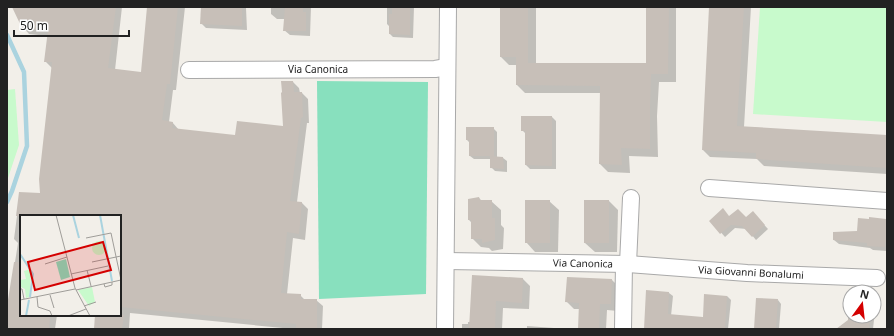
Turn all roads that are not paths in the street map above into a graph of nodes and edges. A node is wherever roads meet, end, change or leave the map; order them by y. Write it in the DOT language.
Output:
graph roads {
  1 [pos="448,7"];
  2 [pos="447,67"];
  3 [pos="189,70"];
  4 [pos="709,188"];
  5 [pos="631,198"];
  6 [pos="887,201"];
  7 [pos="446,260"];
  8 [pos="626,264"];
  9 [pos="877,278"];
  10 [pos="445,329"];
  11 [pos="623,329"];
  1 -- 2 [label="street"];
  2 -- 3 [label="street, Via Canonica"];
  2 -- 7 [label="street"];
  4 -- 6 [label="street"];
  5 -- 8 [label="street"];
  7 -- 8 [label="street, Via Canonica"];
  7 -- 10 [label="street"];
  8 -- 9 [label="street, Via Giovanni Bonalumi"];
  8 -- 11 [label="street"];
}
